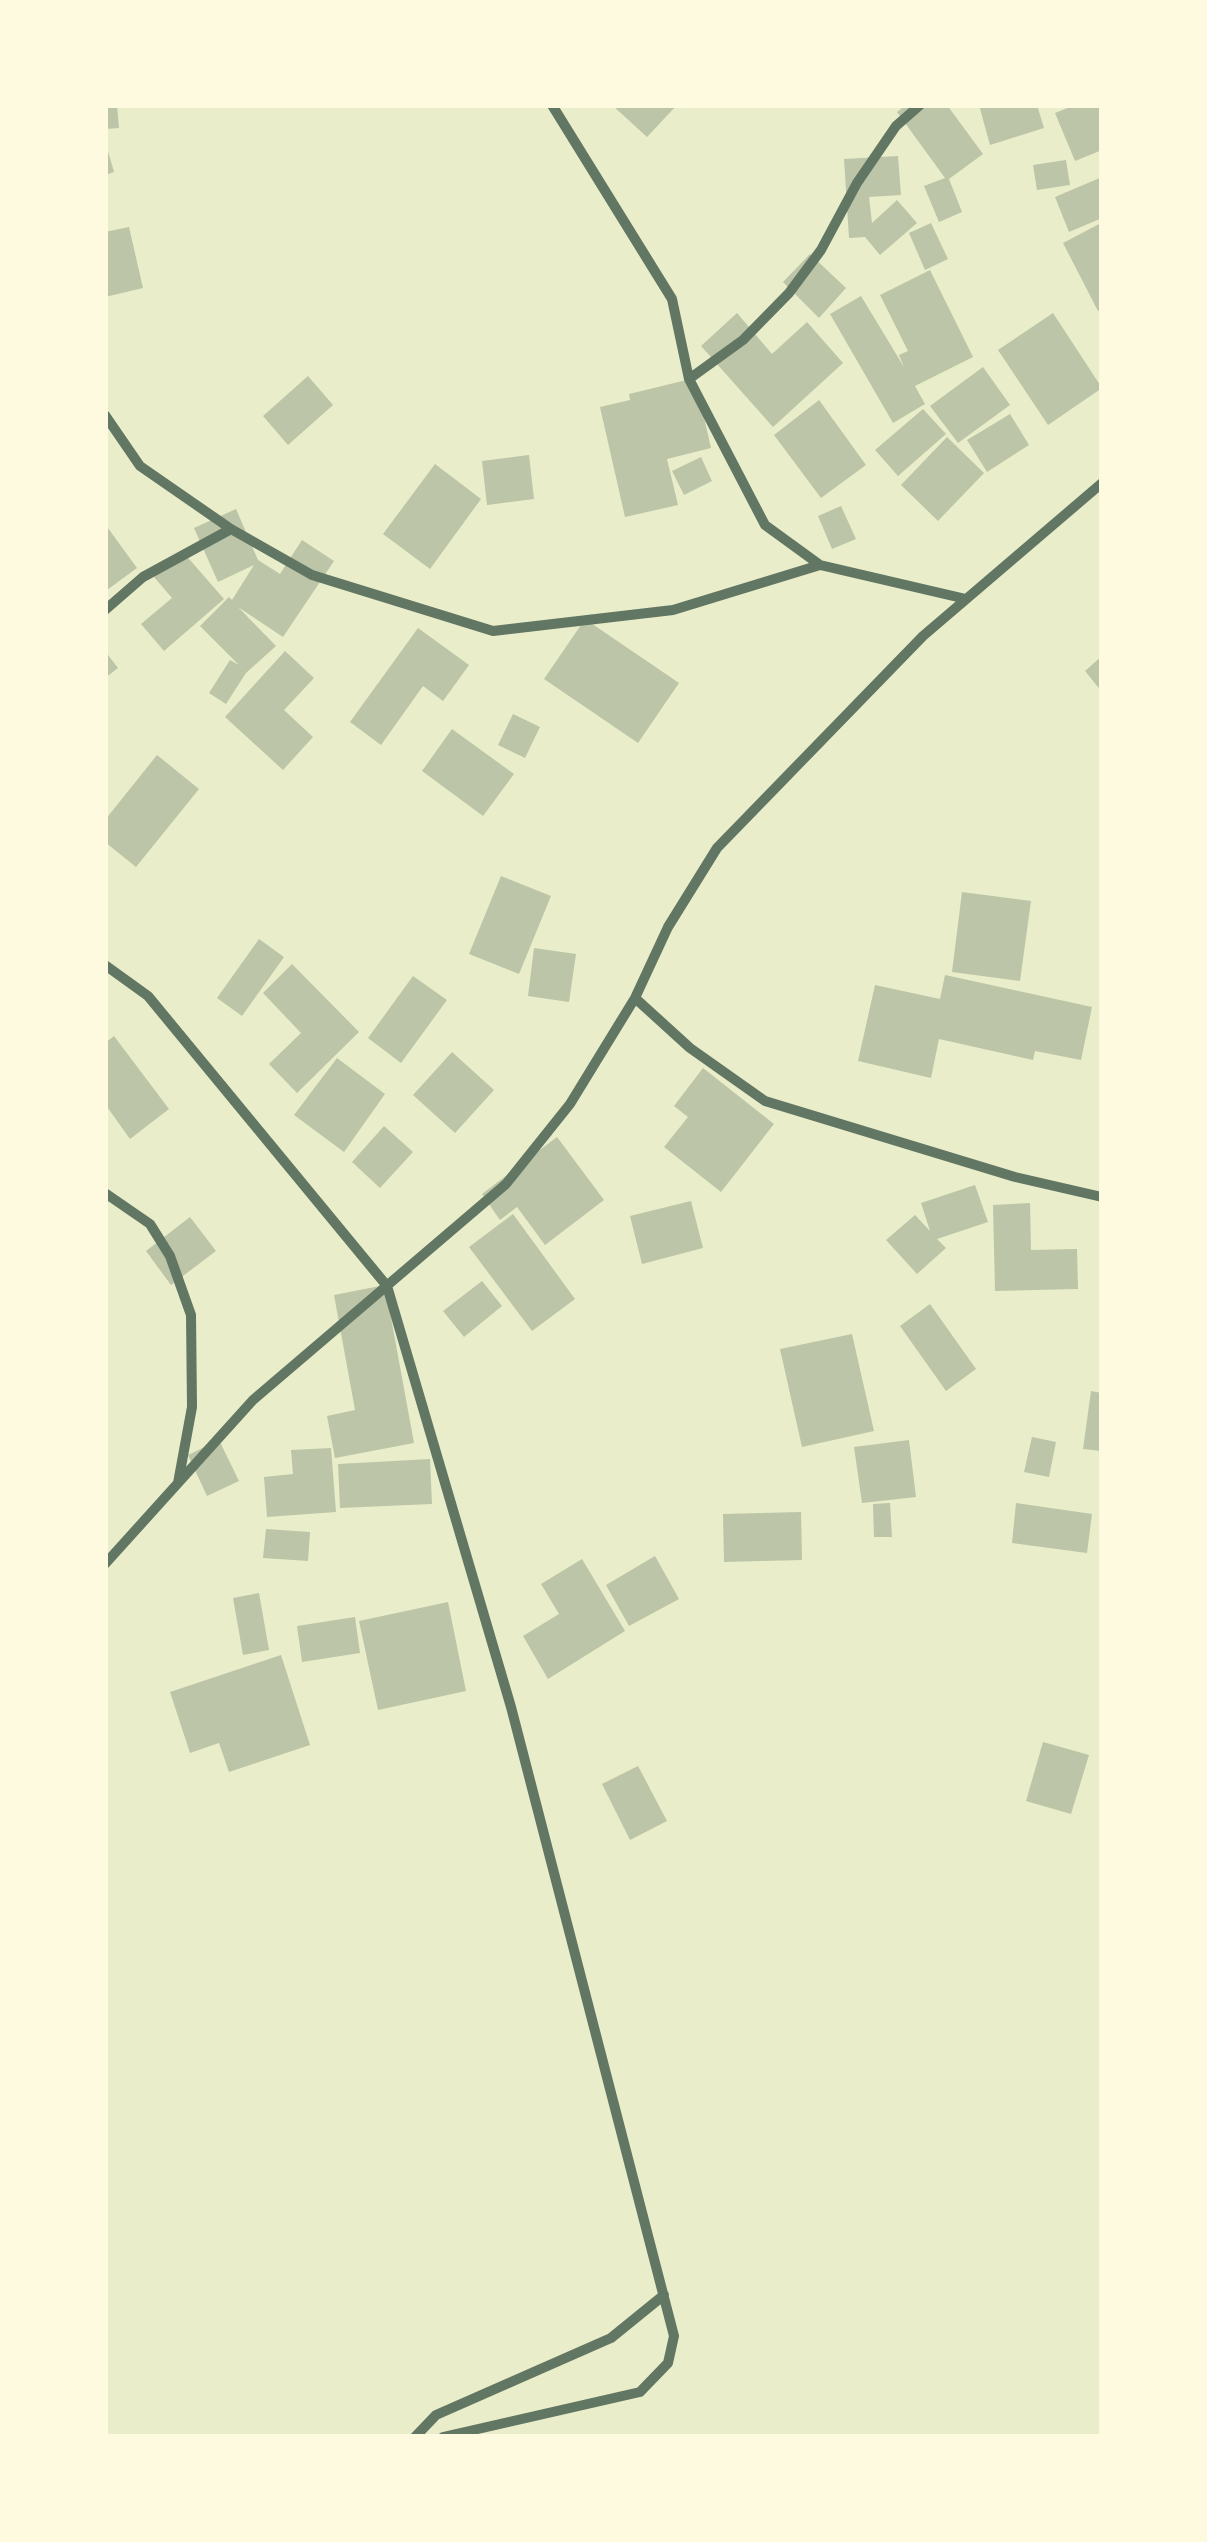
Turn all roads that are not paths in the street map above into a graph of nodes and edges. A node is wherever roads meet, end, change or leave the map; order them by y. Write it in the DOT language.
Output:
graph roads {
  1 [pos="552,105"];
  2 [pos="920,105"];
  3 [pos="690,379"];
  4 [pos="105,415"];
  5 [pos="1102,482"];
  6 [pos="231,529"];
  7 [pos="820,565"];
  8 [pos="966,599"];
  9 [pos="105,610"];
  10 [pos="105,965"];
  11 [pos="636,998"];
  12 [pos="105,1193"];
  13 [pos="1102,1197"];
  14 [pos="387,1286"];
  15 [pos="178,1484"];
  16 [pos="105,1564"];
  17 [pos="664,2295"];
  18 [pos="415,2437"];
  19 [pos="443,2437"];
  1 -- 3 [label="street"];
  2 -- 3 [label="street"];
  3 -- 7 [label="street"];
  4 -- 6 [label="street"];
  5 -- 8 [label="street"];
  6 -- 7 [label="street"];
  6 -- 9 [label="street"];
  7 -- 8 [label="street"];
  8 -- 11 [label="street"];
  10 -- 14 [label="street"];
  11 -- 13 [label="street"];
  11 -- 14 [label="street"];
  12 -- 15 [label="street"];
  14 -- 15 [label="street"];
  14 -- 17 [label="street"];
  15 -- 16 [label="street"];
  17 -- 18 [label="street"];
  17 -- 19 [label="street"];
}
